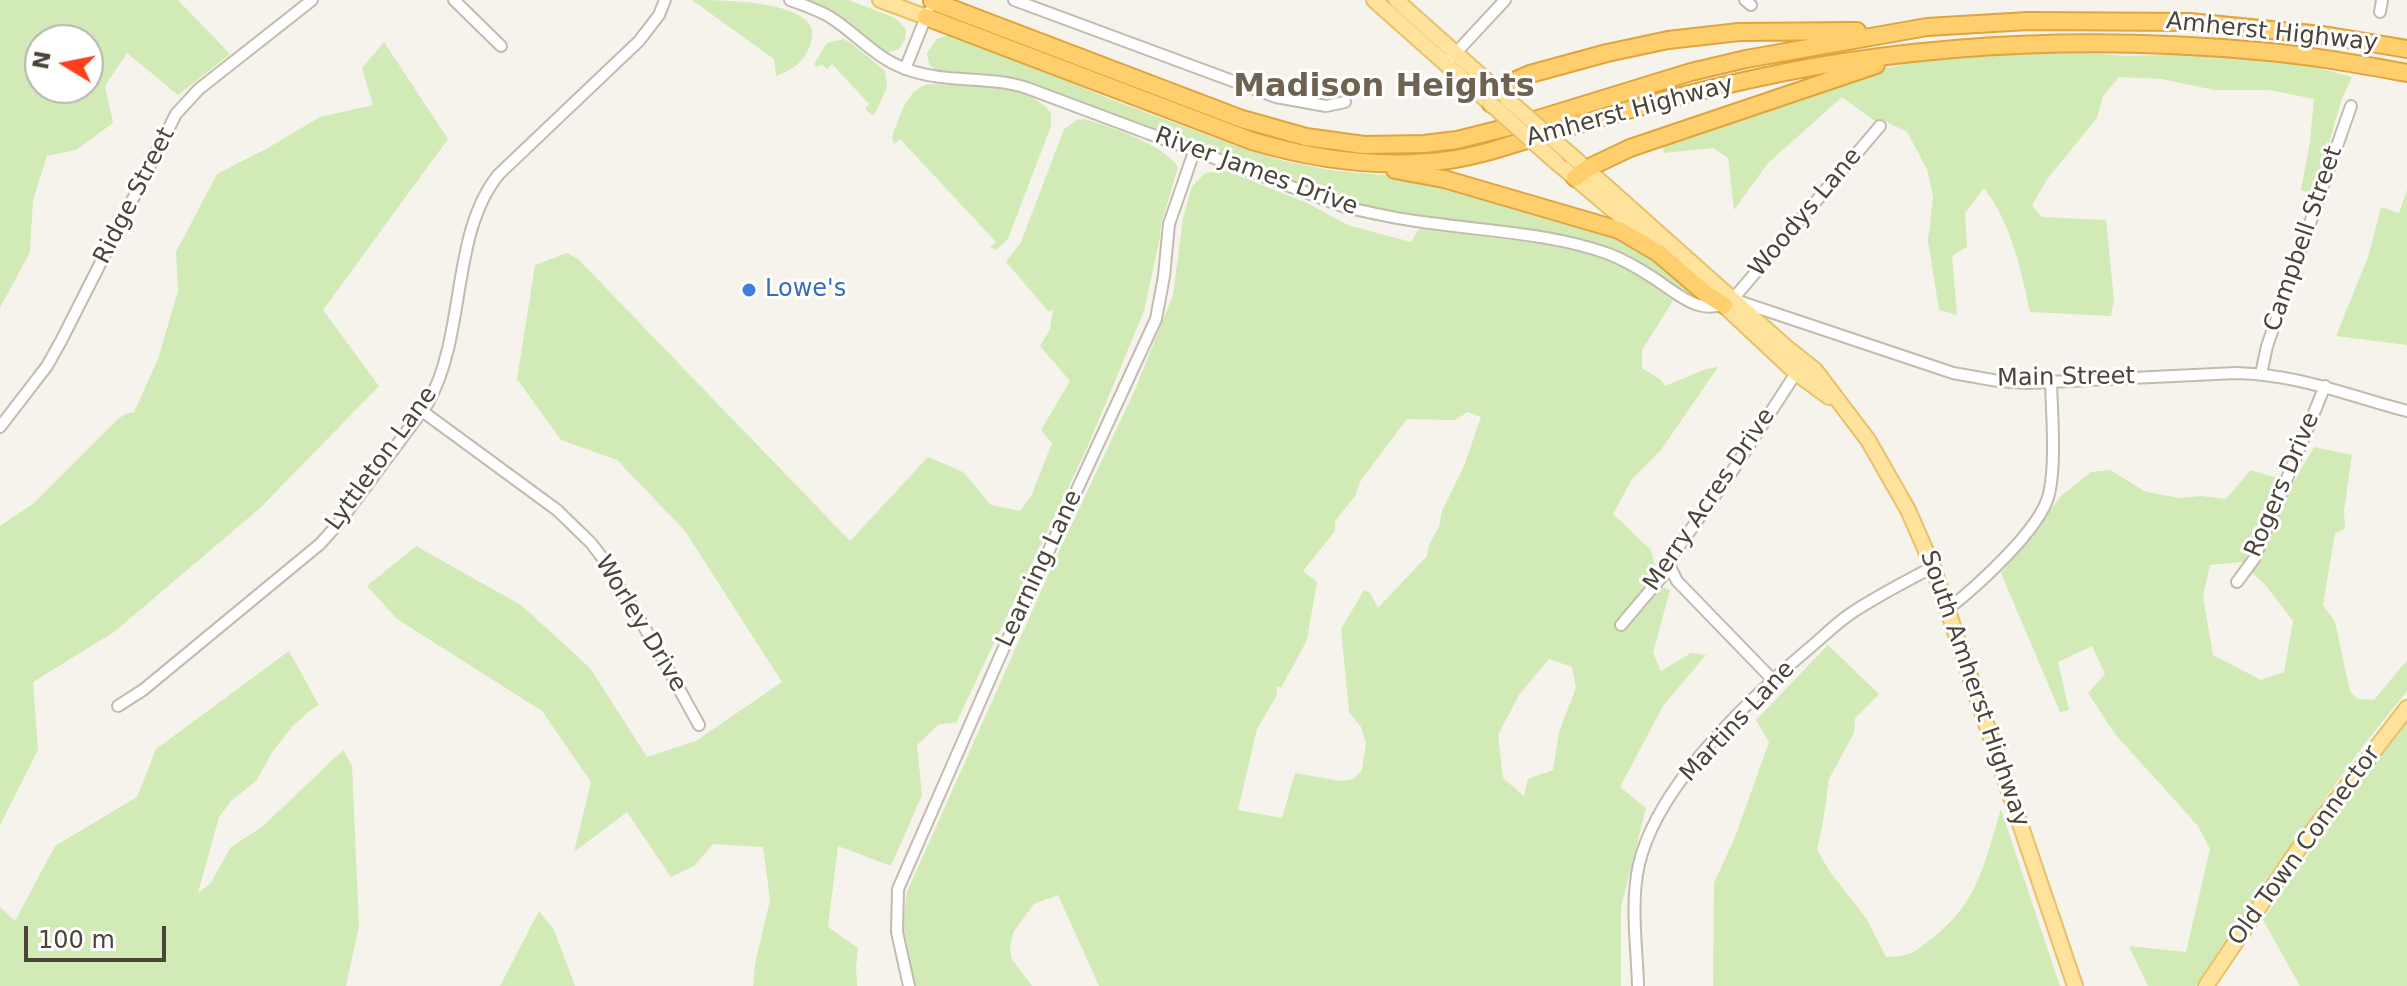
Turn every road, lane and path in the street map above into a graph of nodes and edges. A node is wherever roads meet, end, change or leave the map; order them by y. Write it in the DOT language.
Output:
graph roads {
  1 [pos="454,0"];
  2 [pos="665,0"];
  3 [pos="790,0"];
  4 [pos="880,0"];
  5 [pos="1014,0"];
  6 [pos="1374,0"];
  7 [pos="1396,0"];
  8 [pos="1505,0"];
  9 [pos="2382,0"];
  10 [pos="308,1"];
  11 [pos="930,5"];
  12 [pos="2380,12"];
  13 [pos="1927,27"];
  14 [pos="501,46"];
  15 [pos="2407,49"];
  16 [pos="1948,50"];
  17 [pos="1451,58"];
  18 [pos="905,69"];
  19 [pos="2407,73"];
  20 [pos="1499,98"];
  21 [pos="1345,102"];
  22 [pos="2351,106"];
  23 [pos="1880,126"];
  24 [pos="1194,152"];
  25 [pos="1346,162"];
  26 [pos="1581,174"];
  27 [pos="1728,302"];
  28 [pos="1796,373"];
  29 [pos="2261,374"];
  30 [pos="2051,383"];
  31 [pos="2325,386"];
  32 [pos="1842,407"];
  33 [pos="422,411"];
  34 [pos="2407,411"];
  35 [pos="0,427"];
  36 [pos="1670,567"];
  37 [pos="1933,567"];
  38 [pos="2237,582"];
  39 [pos="1948,609"];
  40 [pos="1621,625"];
  41 [pos="1773,680"];
  42 [pos="118,706"];
  43 [pos="2407,708"];
  44 [pos="699,725"];
  45 [pos="909,986"];
  46 [pos="1638,986"];
  47 [pos="2075,986"];
  48 [pos="2206,986"];
  1 -- 14 [label="street"];
  2 -- 33 [label="street, Lyttleton Lane"];
  3 -- 18 [label="street, River James Drive"];
  4 -- 11 [label="main road, Amherst Highway"];
  5 -- 21 [label="street"];
  6 -- 17 [label="main road, South Amherst Highway"];
  7 -- 17 [label="main road, South Amherst Highway"];
  8 -- 17 [label="street"];
  9 -- 12 [label="street"];
  10 -- 35 [label="street, Ridge Street"];
  11 -- 13 [label="highway, Amherst Highway"];
  11 -- 18 [label="street"];
  11 -- 25 [label="highway, Amherst Highway"];
  13 -- 15 [label="highway, Amherst Highway"];
  13 -- 20 [label="highway"];
  16 -- 19 [label="highway, Amherst Highway"];
  16 -- 25 [label="highway, Amherst Highway"];
  16 -- 26 [label="highway"];
  17 -- 20 [label="main road, South Amherst Highway"];
  18 -- 24 [label="street, River James Drive"];
  20 -- 26 [label="main road, South Amherst Highway, bridge"];
  20 -- 26 [label="main road, South Amherst Highway, bridge"];
  22 -- 29 [label="street, Campbell Street"];
  23 -- 27 [label="street, Woodys Lane"];
  24 -- 27 [label="street, River James Drive"];
  24 -- 45 [label="street, Learning Lane"];
  25 -- 27 [label="highway"];
  26 -- 27 [label="main road, South Amherst Highway"];
  27 -- 28 [label="main road, South Amherst Highway"];
  27 -- 30 [label="street, Main Street"];
  27 -- 32 [label="main road, South Amherst Highway"];
  28 -- 32 [label="main road, South Amherst Highway"];
  28 -- 36 [label="street, Merry Acres Drive"];
  29 -- 30 [label="street, Main Street"];
  29 -- 31 [label="street, Main Street"];
  30 -- 39 [label="street"];
  31 -- 34 [label="street, Main Street"];
  31 -- 38 [label="street, Rogers Drive"];
  32 -- 37 [label="main road, South Amherst Highway"];
  33 -- 42 [label="street, Lyttleton Lane"];
  33 -- 44 [label="street, Worley Drive"];
  36 -- 40 [label="street, Merry Acres Drive"];
  36 -- 41 [label="street"];
  37 -- 39 [label="main road, South Amherst Highway"];
  37 -- 41 [label="street, Martins Lane"];
  39 -- 47 [label="main road, South Amherst Highway"];
  41 -- 46 [label="street, Martins Lane"];
  43 -- 48 [label="main road, Old Town Connector"];
}
